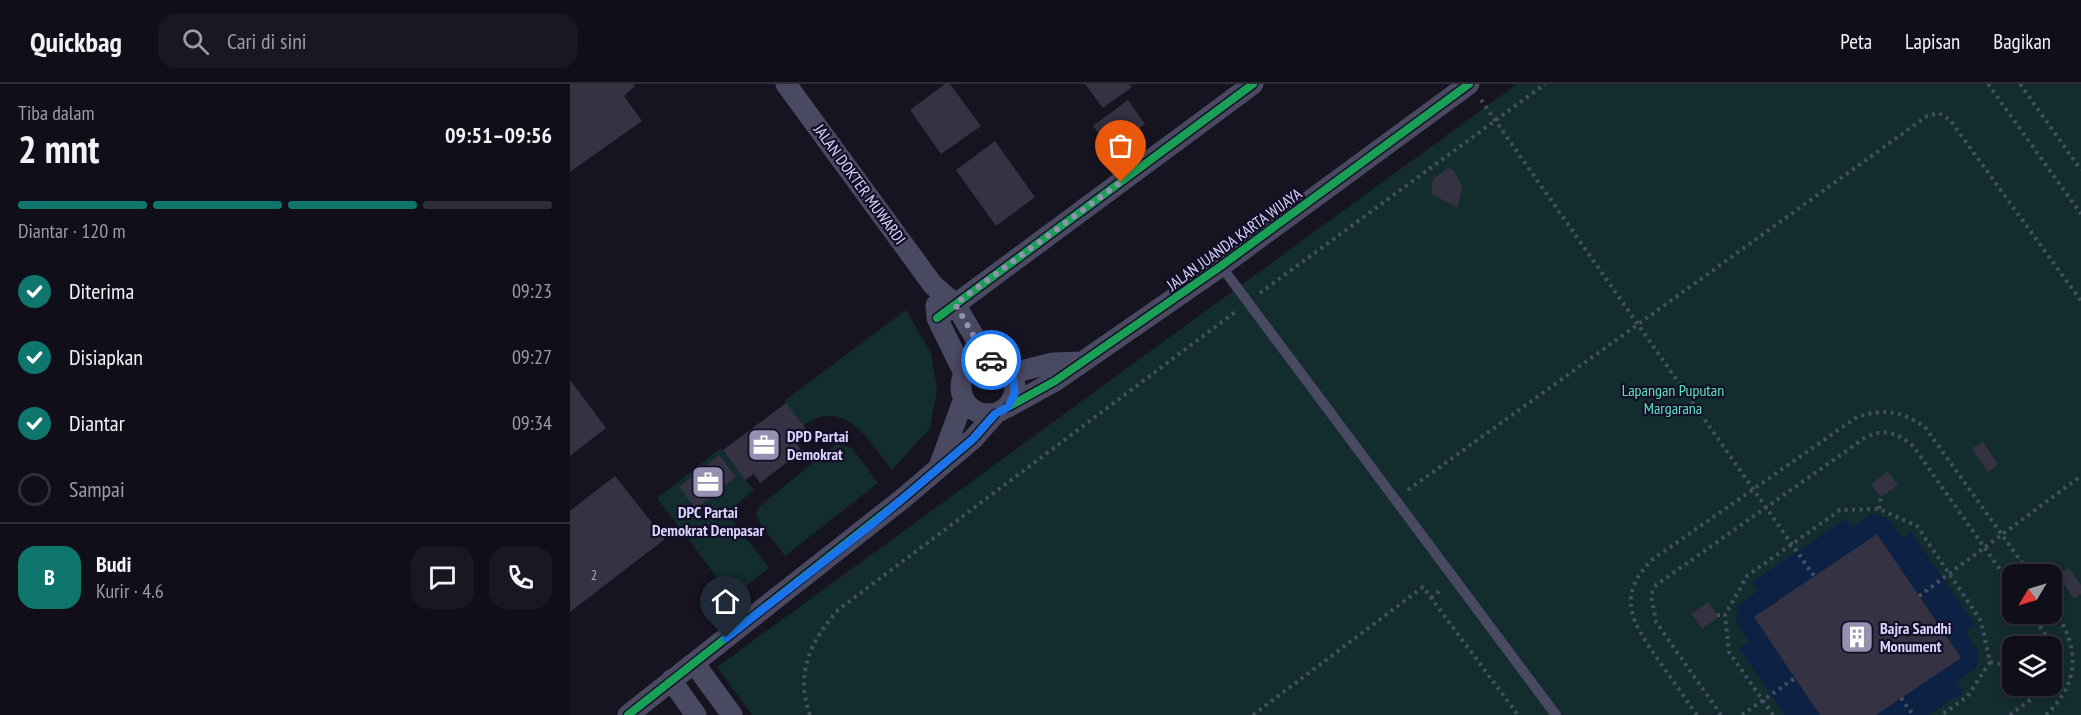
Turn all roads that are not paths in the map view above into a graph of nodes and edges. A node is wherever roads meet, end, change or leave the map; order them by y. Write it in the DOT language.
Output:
graph roads {
  1 [pos="786,84"];
  2 [pos="1253,84"];
  3 [pos="1469,84"];
  4 [pos="1221,266"];
  5 [pos="933,285"];
  6 [pos="955,304"];
  7 [pos="937,318"];
  8 [pos="988,360"];
  9 [pos="1080,362"];
  10 [pos="964,373"];
  11 [pos="1012,374"];
  12 [pos="963,401"];
  13 [pos="1001,411"];
  14 [pos="939,467"];
  15 [pos="694,663"];
  16 [pos="671,680"];
  17 [pos="628,715"];
  18 [pos="696,715"];
  19 [pos="732,715"];
  20 [pos="1556,715"];
  1 -- 5 [label="street, JALAN DOKTER MUWARDI"];
  2 -- 6 [label="street"];
  3 -- 4 [label="street, JALAN JUANDA KARTA WIJAYA"];
  4 -- 9 [label="street, JALAN JUANDA KARTA WIJAYA"];
  4 -- 20 [label="lane"];
  5 -- 6 [label="street, JALAN DOKTER MUWARDI"];
  5 -- 7 [label="street, JALAN DOKTER MUWARDI"];
  6 -- 7 [label="street"];
  6 -- 8 [label="street, JALAN DOKTER MUWARDI"];
  7 -- 10 [label="street, JALAN DOKTER MUWARDI"];
  8 -- 10 [label="street"];
  8 -- 11 [label="street"];
  9 -- 11 [label="street"];
  9 -- 13 [label="street, JALAN JUANDA KARTA WIJAYA"];
  10 -- 12 [label="street"];
  11 -- 13 [label="street"];
  12 -- 13 [label="street"];
  12 -- 14 [label="street"];
  13 -- 14 [label="street, JALAN JUANDA KARTA WIJAYA"];
  14 -- 15 [label="street, JALAN JUANDA KARTA WIJAYA"];
  15 -- 16 [label="street, JALAN JUANDA KARTA WIJAYA"];
  15 -- 19 [label="street"];
  16 -- 17 [label="street, JALAN JUANDA KARTA WIJAYA"];
  16 -- 18 [label="street"];
}
